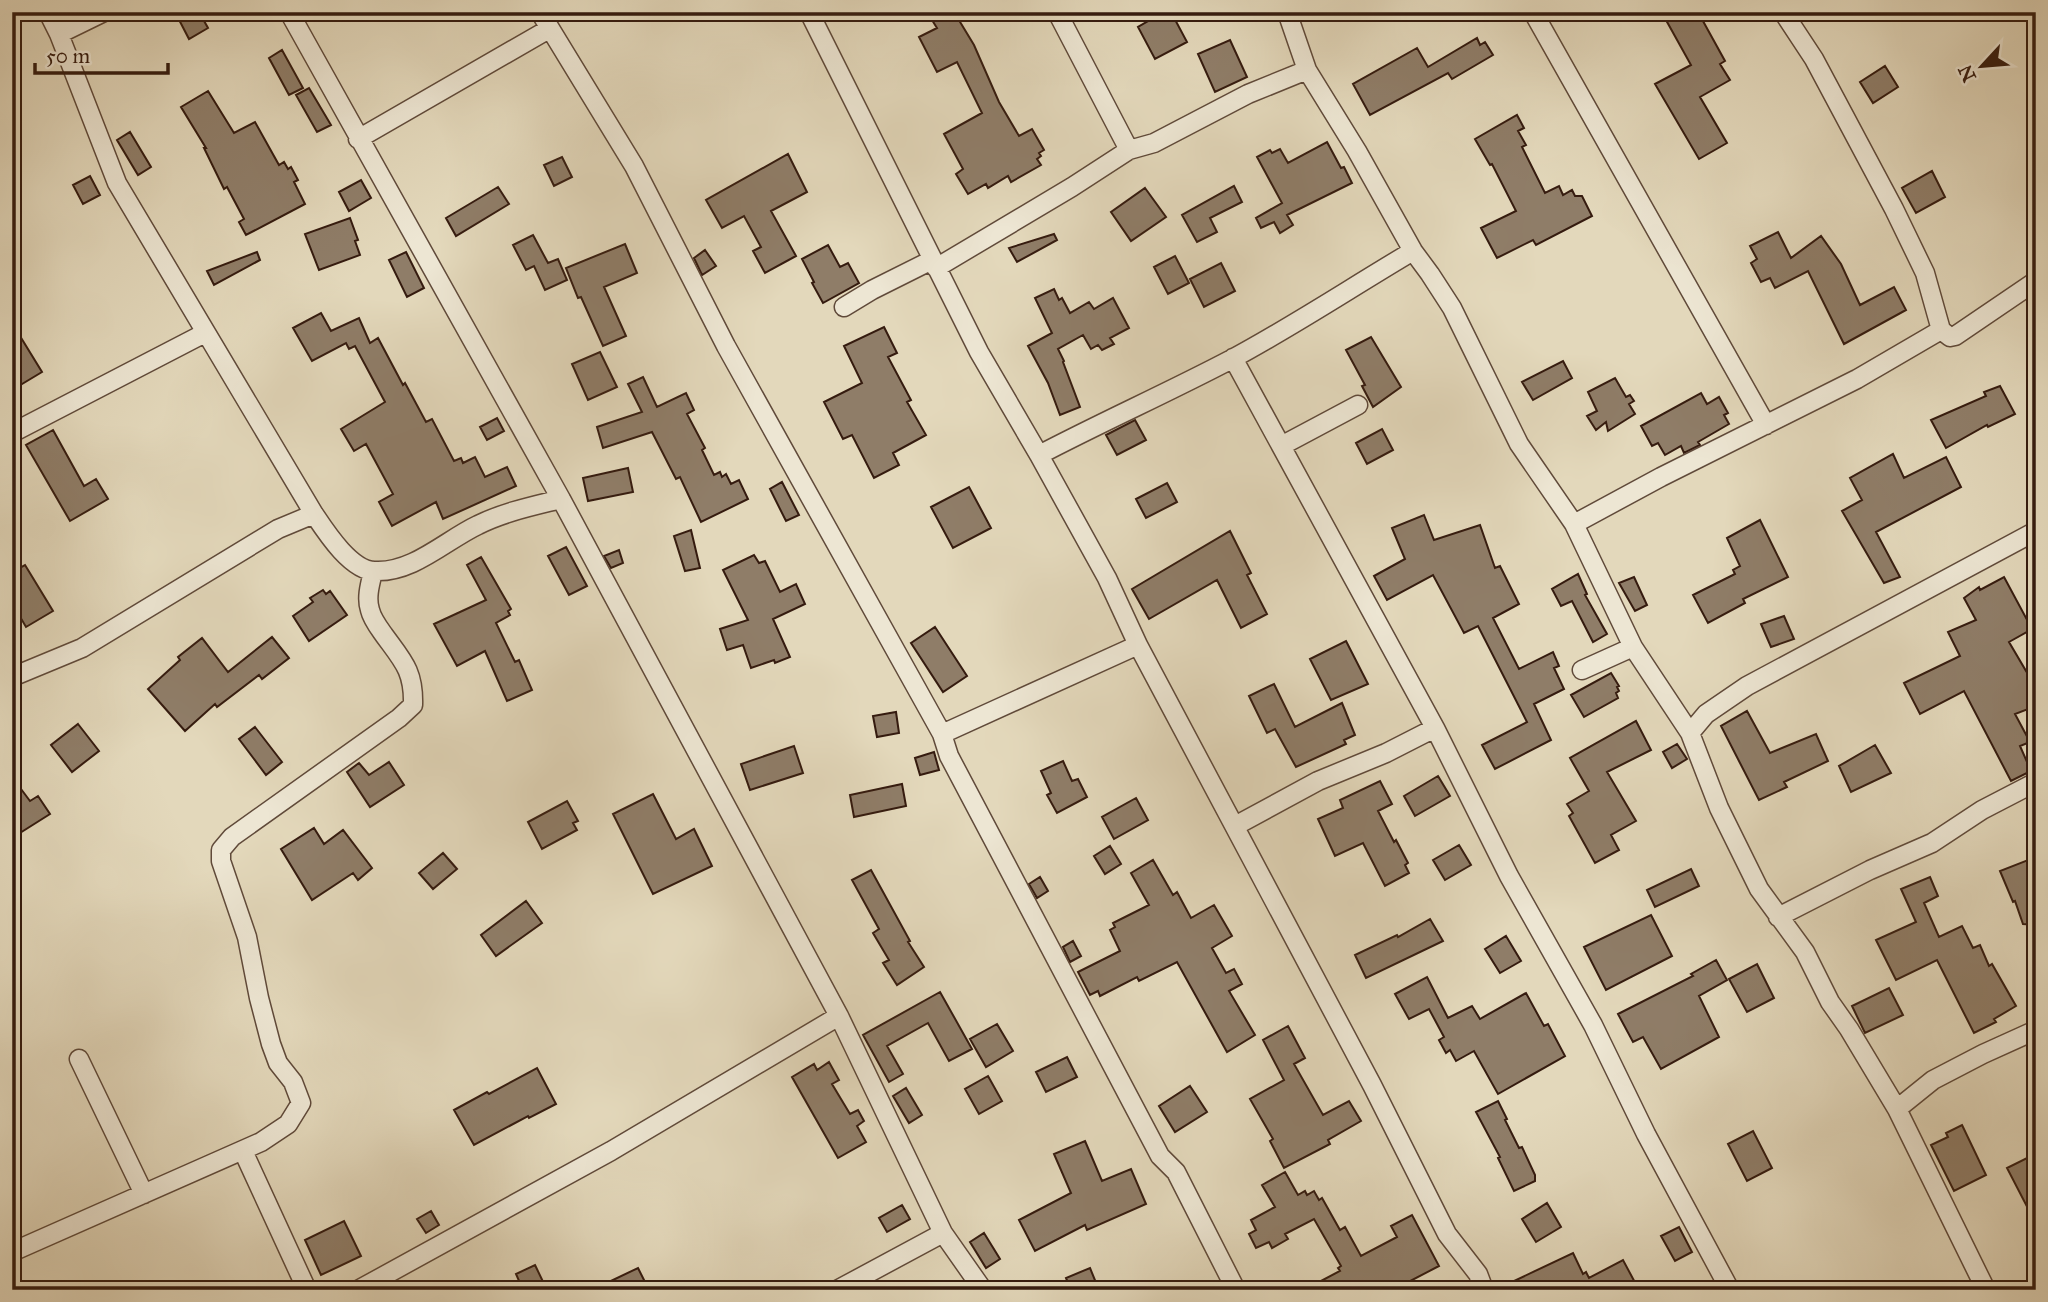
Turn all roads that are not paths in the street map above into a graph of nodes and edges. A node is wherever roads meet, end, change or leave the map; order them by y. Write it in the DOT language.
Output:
graph roads {
  1 [pos="48,12"];
  2 [pos="104,12"];
  3 [pos="289,12"];
  4 [pos="540,12"];
  5 [pos="809,12"];
  6 [pos="1057,12"];
  7 [pos="1287,12"];
  8 [pos="1533,12"];
  9 [pos="1783,12"];
  10 [pos="549,29"];
  11 [pos="59,34"];
  12 [pos="1307,70"];
  13 [pos="358,139"];
  14 [pos="1129,150"];
  15 [pos="1413,251"];
  16 [pos="934,264"];
  17 [pos="2036,281"];
  18 [pos="844,307"];
  19 [pos="1941,330"];
  20 [pos="205,333"];
  21 [pos="1233,358"];
  22 [pos="1358,405"];
  23 [pos="1766,425"];
  24 [pos="12,433"];
  25 [pos="1281,446"];
  26 [pos="1039,455"];
  27 [pos="561,499"];
  28 [pos="314,514"];
  29 [pos="1574,524"];
  30 [pos="2036,531"];
  31 [pos="373,572"];
  32 [pos="1138,645"];
  33 [pos="1633,647"];
  34 [pos="1582,670"];
  35 [pos="12,677"];
  36 [pos="1435,728"];
  37 [pos="1690,733"];
  38 [pos="942,734"];
  39 [pos="2036,782"];
  40 [pos="1235,827"];
  41 [pos="1778,917"];
  42 [pos="839,1016"];
  43 [pos="2036,1030"];
  44 [pos="79,1059"];
  45 [pos="1897,1109"];
  46 [pos="243,1151"];
  47 [pos="144,1194"];
  48 [pos="943,1233"];
  49 [pos="12,1252"];
  50 [pos="307,1290"];
  51 [pos="358,1290"];
  52 [pos="837,1290"];
  53 [pos="983,1290"];
  54 [pos="1236,1290"];
  55 [pos="1484,1290"];
  56 [pos="1730,1290"];
  57 [pos="1986,1290"];
  1 -- 11 [label="street"];
  2 -- 11 [label="street"];
  3 -- 13 [label="street"];
  4 -- 10 [label="street"];
  5 -- 16 [label="street"];
  6 -- 14 [label="street"];
  7 -- 12 [label="street"];
  8 -- 23 [label="street"];
  9 -- 19 [label="street"];
  10 -- 13 [label="street"];
  10 -- 38 [label="street"];
  11 -- 20 [label="street"];
  12 -- 14 [label="street"];
  12 -- 15 [label="street"];
  13 -- 27 [label="street"];
  14 -- 16 [label="street"];
  15 -- 21 [label="street"];
  15 -- 29 [label="street"];
  16 -- 18 [label="street"];
  16 -- 26 [label="street"];
  17 -- 19 [label="street"];
  19 -- 23 [label="street"];
  20 -- 24 [label="street"];
  20 -- 28 [label="street"];
  21 -- 25 [label="street"];
  21 -- 26 [label="street"];
  22 -- 25 [label="street"];
  23 -- 29 [label="street"];
  25 -- 36 [label="street"];
  26 -- 32 [label="street"];
  27 -- 31 [label="street"];
  27 -- 42 [label="street"];
  28 -- 31 [label="street"];
  28 -- 35 [label="street"];
  29 -- 33 [label="street"];
  30 -- 37 [label="street"];
  31 -- 46 [label="street"];
  32 -- 38 [label="street"];
  32 -- 40 [label="street"];
  33 -- 34 [label="street"];
  33 -- 37 [label="street"];
  36 -- 40 [label="street"];
  36 -- 56 [label="street"];
  37 -- 41 [label="street"];
  38 -- 54 [label="street"];
  39 -- 41 [label="street"];
  40 -- 55 [label="street"];
  41 -- 45 [label="street"];
  42 -- 48 [label="street"];
  42 -- 51 [label="street"];
  43 -- 45 [label="street"];
  44 -- 47 [label="street"];
  45 -- 57 [label="street"];
  46 -- 47 [label="street"];
  46 -- 50 [label="street"];
  47 -- 49 [label="street"];
  48 -- 52 [label="street"];
  48 -- 53 [label="street"];
}
